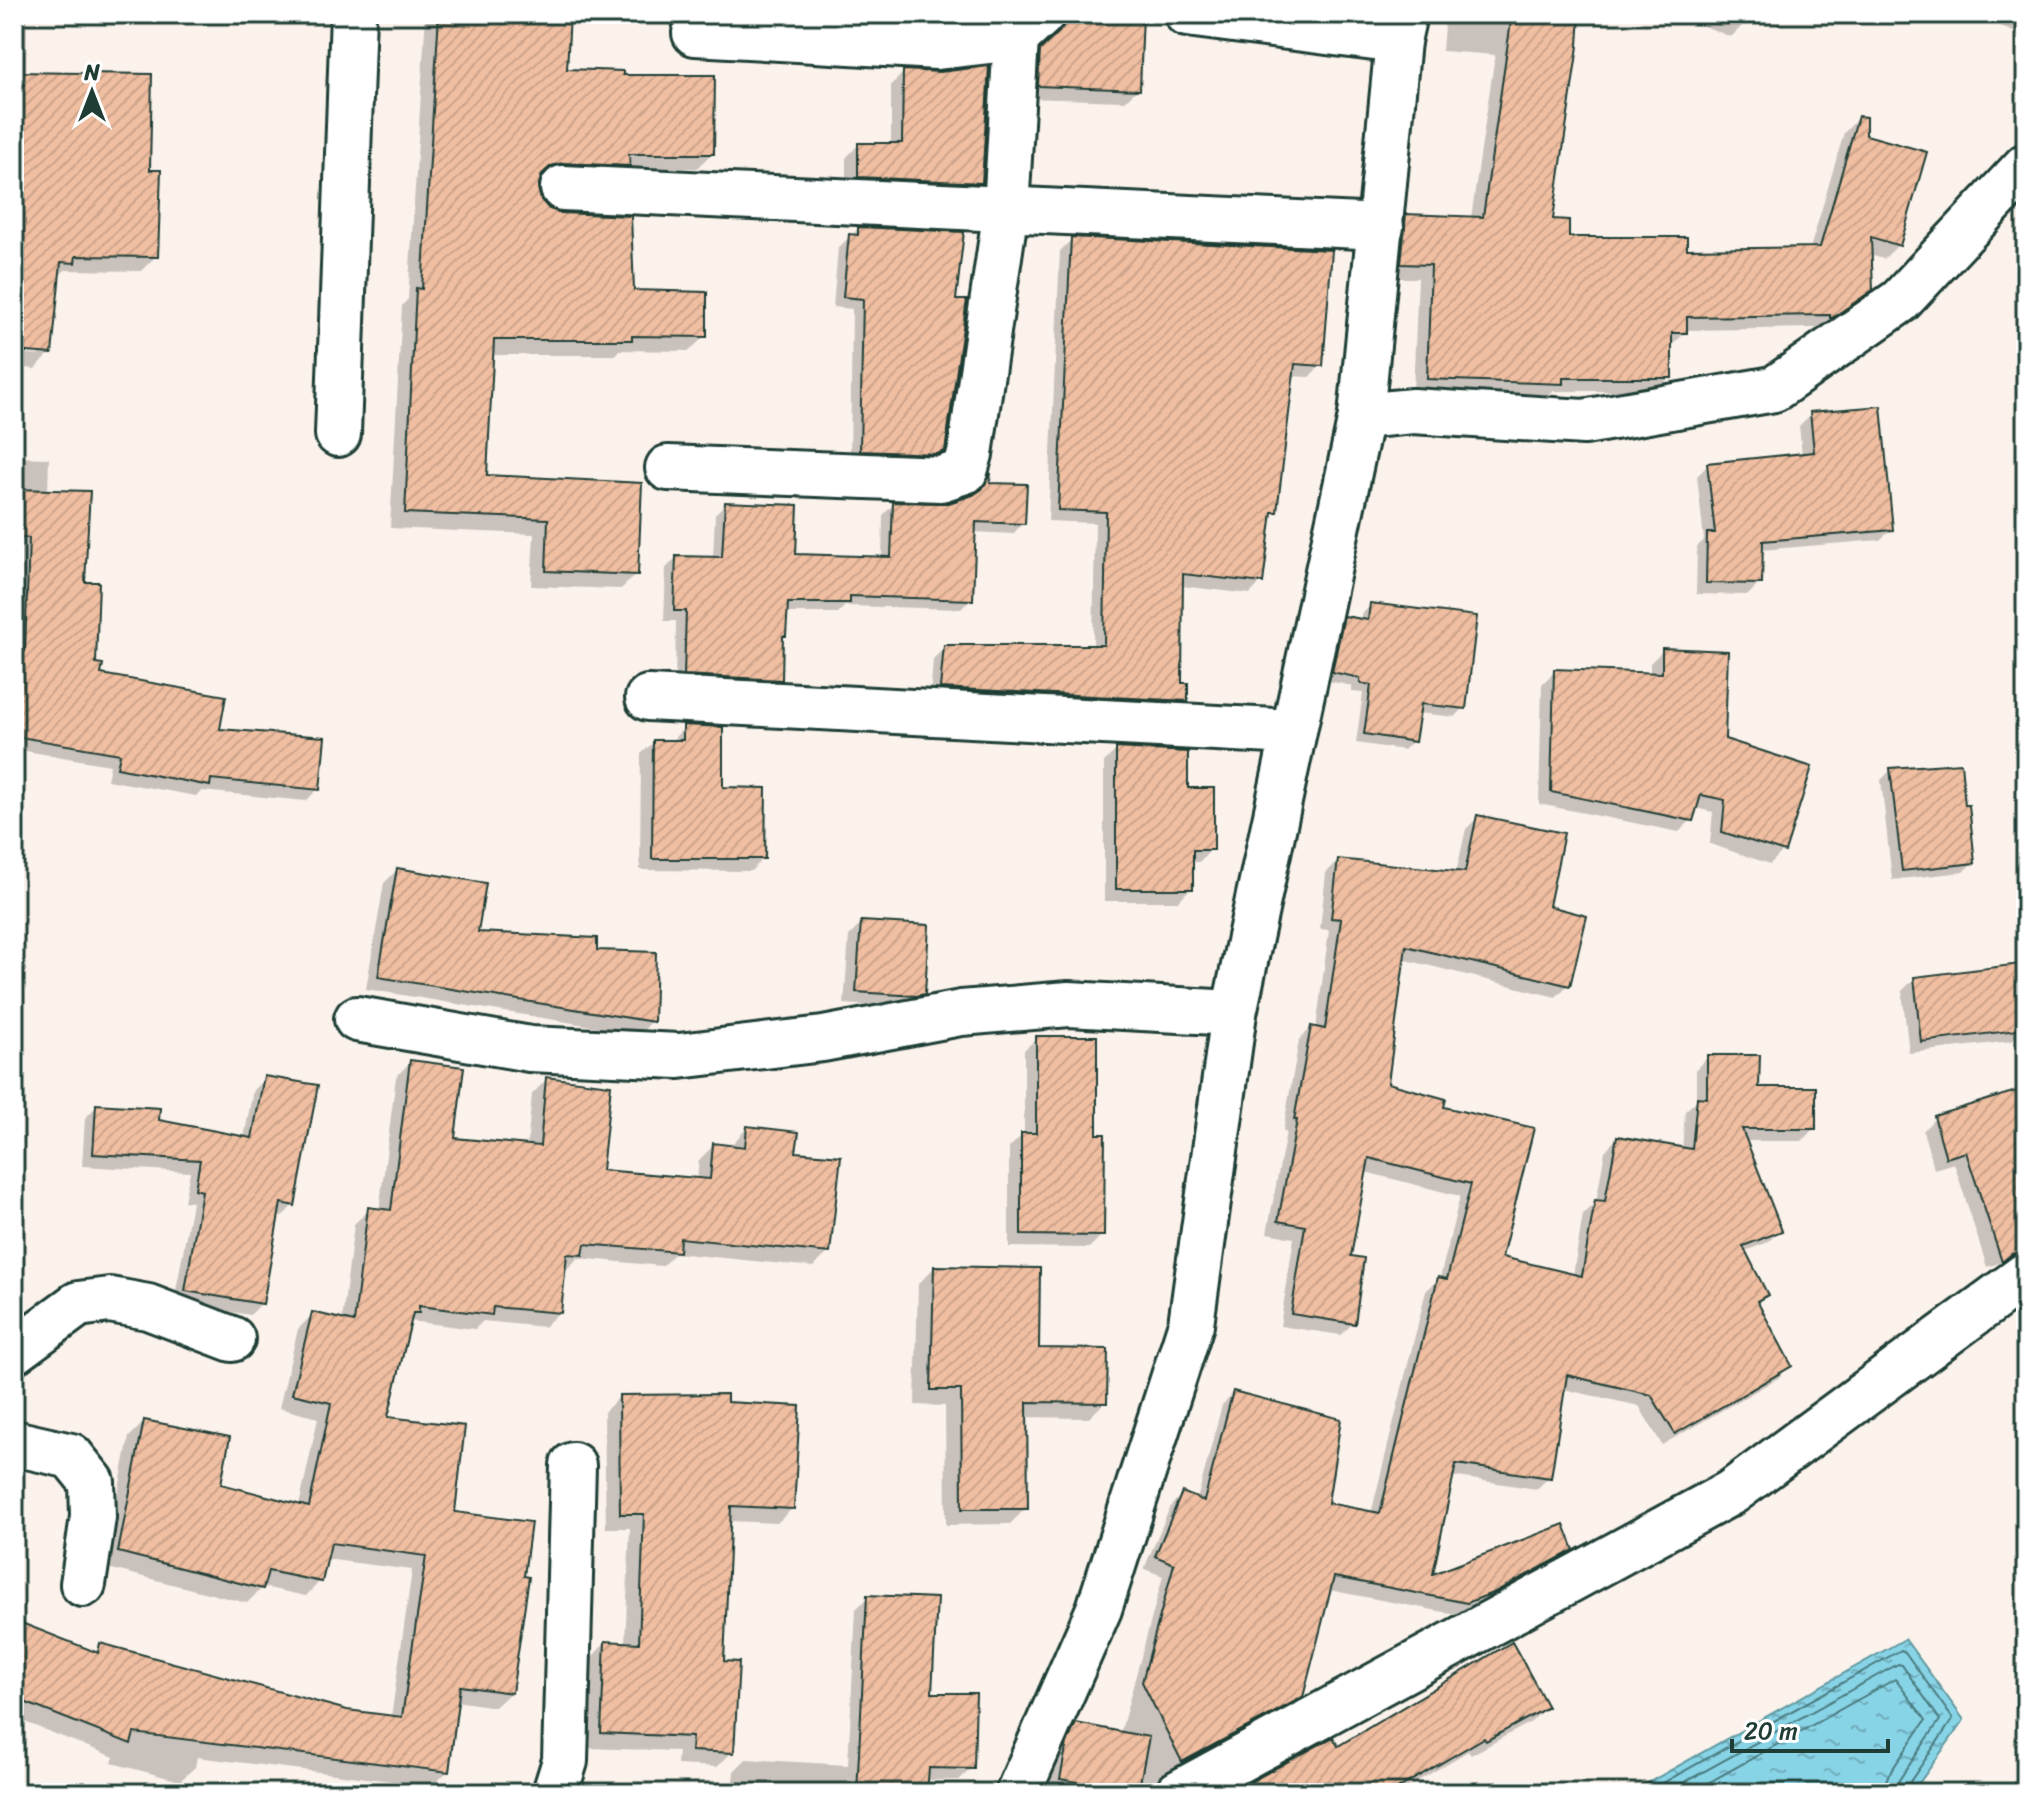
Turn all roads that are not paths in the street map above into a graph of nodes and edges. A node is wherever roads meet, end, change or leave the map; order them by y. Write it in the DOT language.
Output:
graph roads {
  1 [pos="353,14"];
  2 [pos="1187,14"];
  3 [pos="1029,26"];
  4 [pos="1401,27"];
  5 [pos="695,33"];
  6 [pos="2026,166"];
  7 [pos="563,188"];
  8 [pos="1006,209"];
  9 [pos="1381,227"];
  10 [pos="1361,416"];
  11 [pos="338,434"];
  12 [pos="668,468"];
  13 [pos="648,698"];
  14 [pos="1293,732"];
  15 [pos="1234,1013"];
  16 [pos="357,1019"];
  17 [pos="2026,1275"];
  18 [pos="232,1339"];
  19 [pos="14,1351"];
  20 [pos="14,1443"];
  21 [pos="573,1465"];
  22 [pos="83,1584"];
  23 [pos="555,1793"];
  24 [pos="1018,1793"];
  25 [pos="1178,1793"];
  1 -- 11 [label="street"];
  2 -- 4 [label="street"];
  3 -- 5 [label="street"];
  3 -- 8 [label="street"];
  4 -- 9 [label="street"];
  6 -- 10 [label="street"];
  7 -- 8 [label="street"];
  8 -- 9 [label="street"];
  8 -- 12 [label="street"];
  9 -- 10 [label="street"];
  10 -- 14 [label="street"];
  13 -- 14 [label="street"];
  14 -- 15 [label="street"];
  15 -- 16 [label="street"];
  15 -- 24 [label="street"];
  17 -- 25 [label="street"];
  18 -- 19 [label="street"];
  20 -- 22 [label="street"];
  21 -- 23 [label="street"];
}
